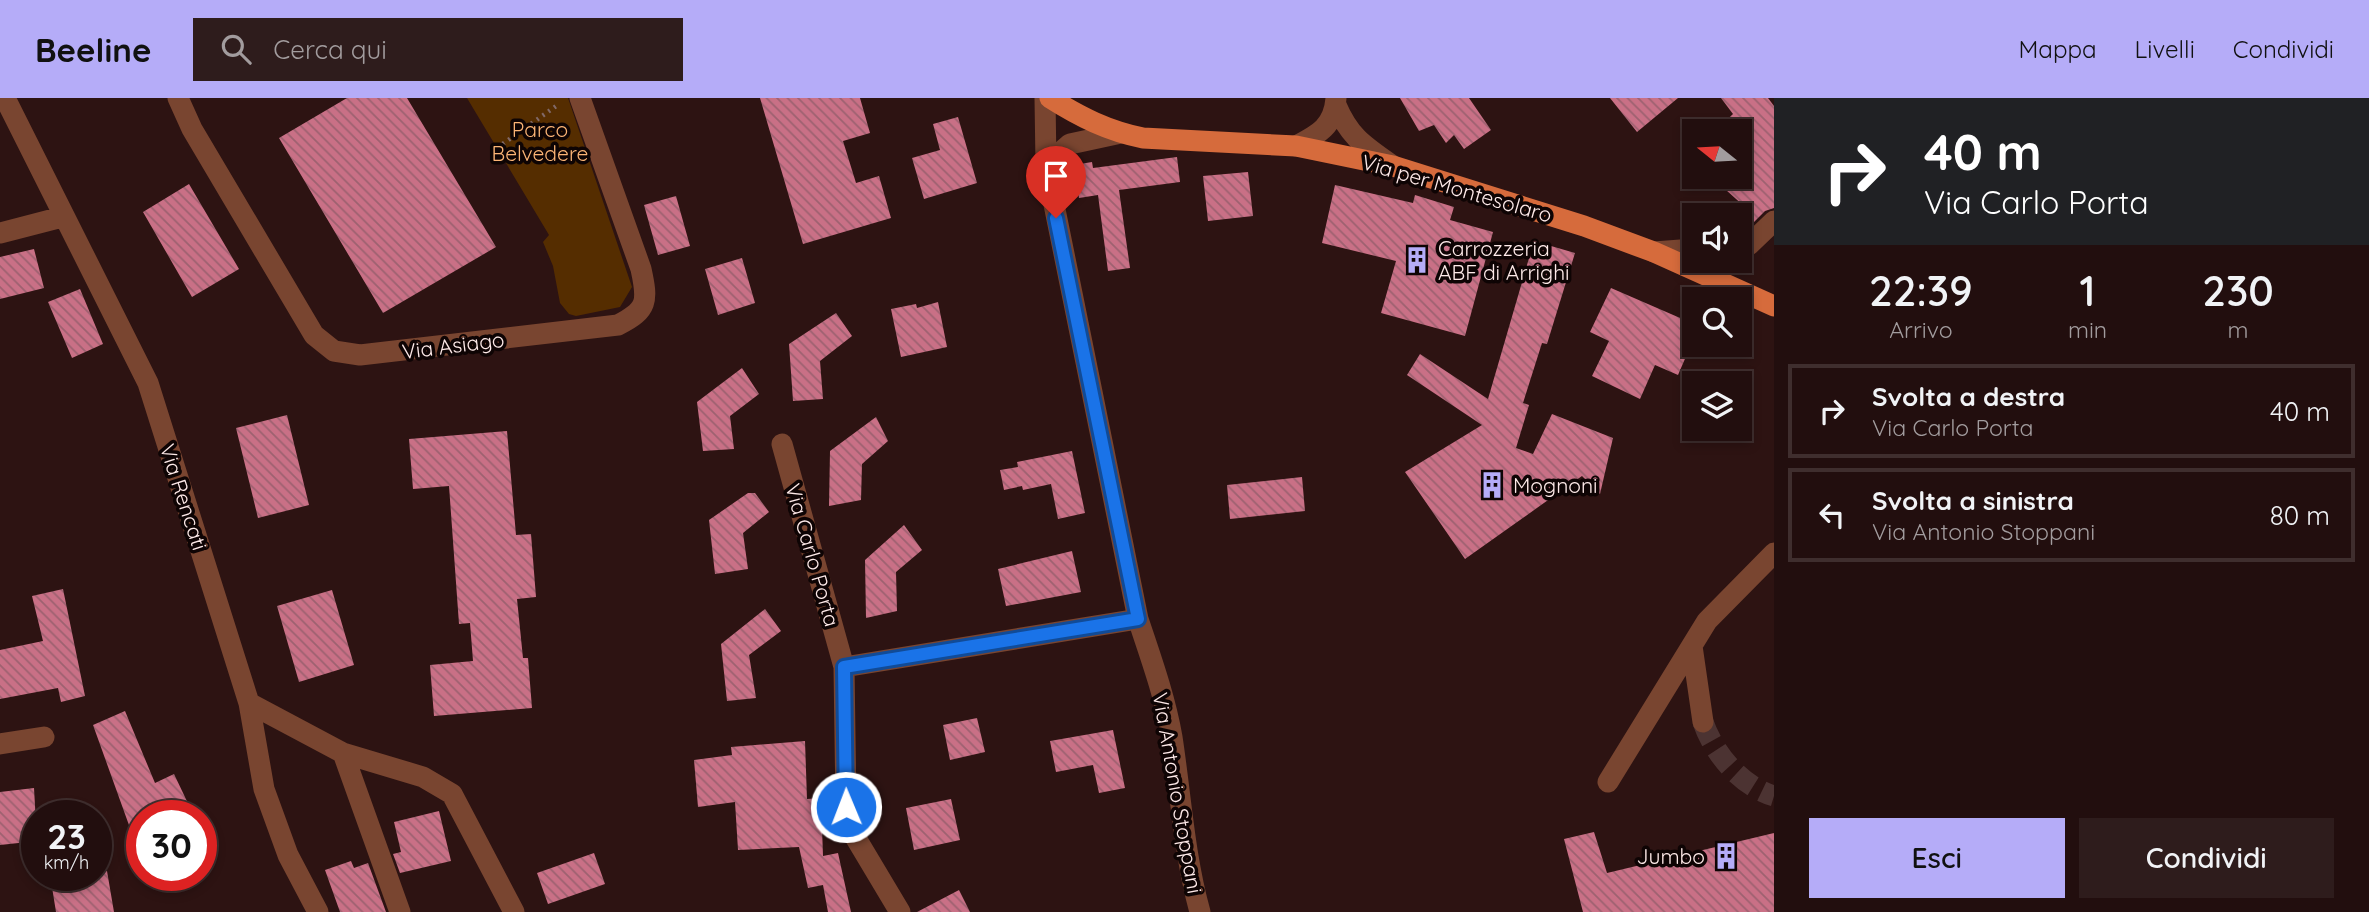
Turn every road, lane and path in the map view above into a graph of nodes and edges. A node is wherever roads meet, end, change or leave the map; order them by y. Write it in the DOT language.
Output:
graph roads {
  1 [pos="5,98"];
  2 [pos="178,98"];
  3 [pos="580,98"];
  4 [pos="1047,98"];
  5 [pos="568,99"];
  6 [pos="1336,102"];
  7 [pos="1121,133"];
  8 [pos="1296,146"];
  9 [pos="497,148"];
  10 [pos="1046,165"];
  11 [pos="1393,166"];
  12 [pos="62,217"];
  13 [pos="1774,221"];
  14 [pos="0,233"];
  15 [pos="1752,242"];
  16 [pos="1682,250"];
  17 [pos="1654,252"];
  18 [pos="1774,306"];
  19 [pos="782,444"];
  20 [pos="1774,552"];
  21 [pos="1138,619"];
  22 [pos="1692,646"];
  23 [pos="844,667"];
  24 [pos="249,703"];
  25 [pos="1703,722"];
  26 [pos="44,737"];
  27 [pos="0,744"];
  28 [pos="343,753"];
  29 [pos="1608,782"];
  30 [pos="318,912"];
  31 [pos="400,912"];
  32 [pos="514,912"];
  33 [pos="901,912"];
  34 [pos="1200,912"];
  1 -- 12 [label="street, Via Rencati"];
  2 -- 3 [label="street, Via Asiago"];
  4 -- 7 [label="main road, Via per Montesolaro"];
  4 -- 10 [label="street, Via Antonio Stoppani"];
  5 -- 9 [label="path"];
  6 -- 8 [label="street"];
  6 -- 11 [label="street"];
  7 -- 8 [label="main road, Via per Montesolaro"];
  7 -- 10 [label="street"];
  8 -- 11 [label="main road, Via per Montesolaro"];
  10 -- 21 [label="street, Via Antonio Stoppani"];
  11 -- 17 [label="main road, Via per Montesolaro"];
  12 -- 14 [label="street"];
  12 -- 24 [label="street, Via Rencati"];
  13 -- 15 [label="street"];
  16 -- 17 [label="street"];
  17 -- 18 [label="main road, Via per Montesolaro"];
  19 -- 23 [label="street, Via Carlo Porta"];
  20 -- 22 [label="street"];
  21 -- 23 [label="street"];
  21 -- 34 [label="street, Via Antonio Stoppani"];
  22 -- 25 [label="street"];
  22 -- 29 [label="street"];
  23 -- 33 [label="street, Via Carlo Porta"];
  24 -- 28 [label="street"];
  24 -- 30 [label="street, Via Rencati"];
  26 -- 27 [label="street"];
  28 -- 31 [label="street"];
  28 -- 32 [label="street"];
}
